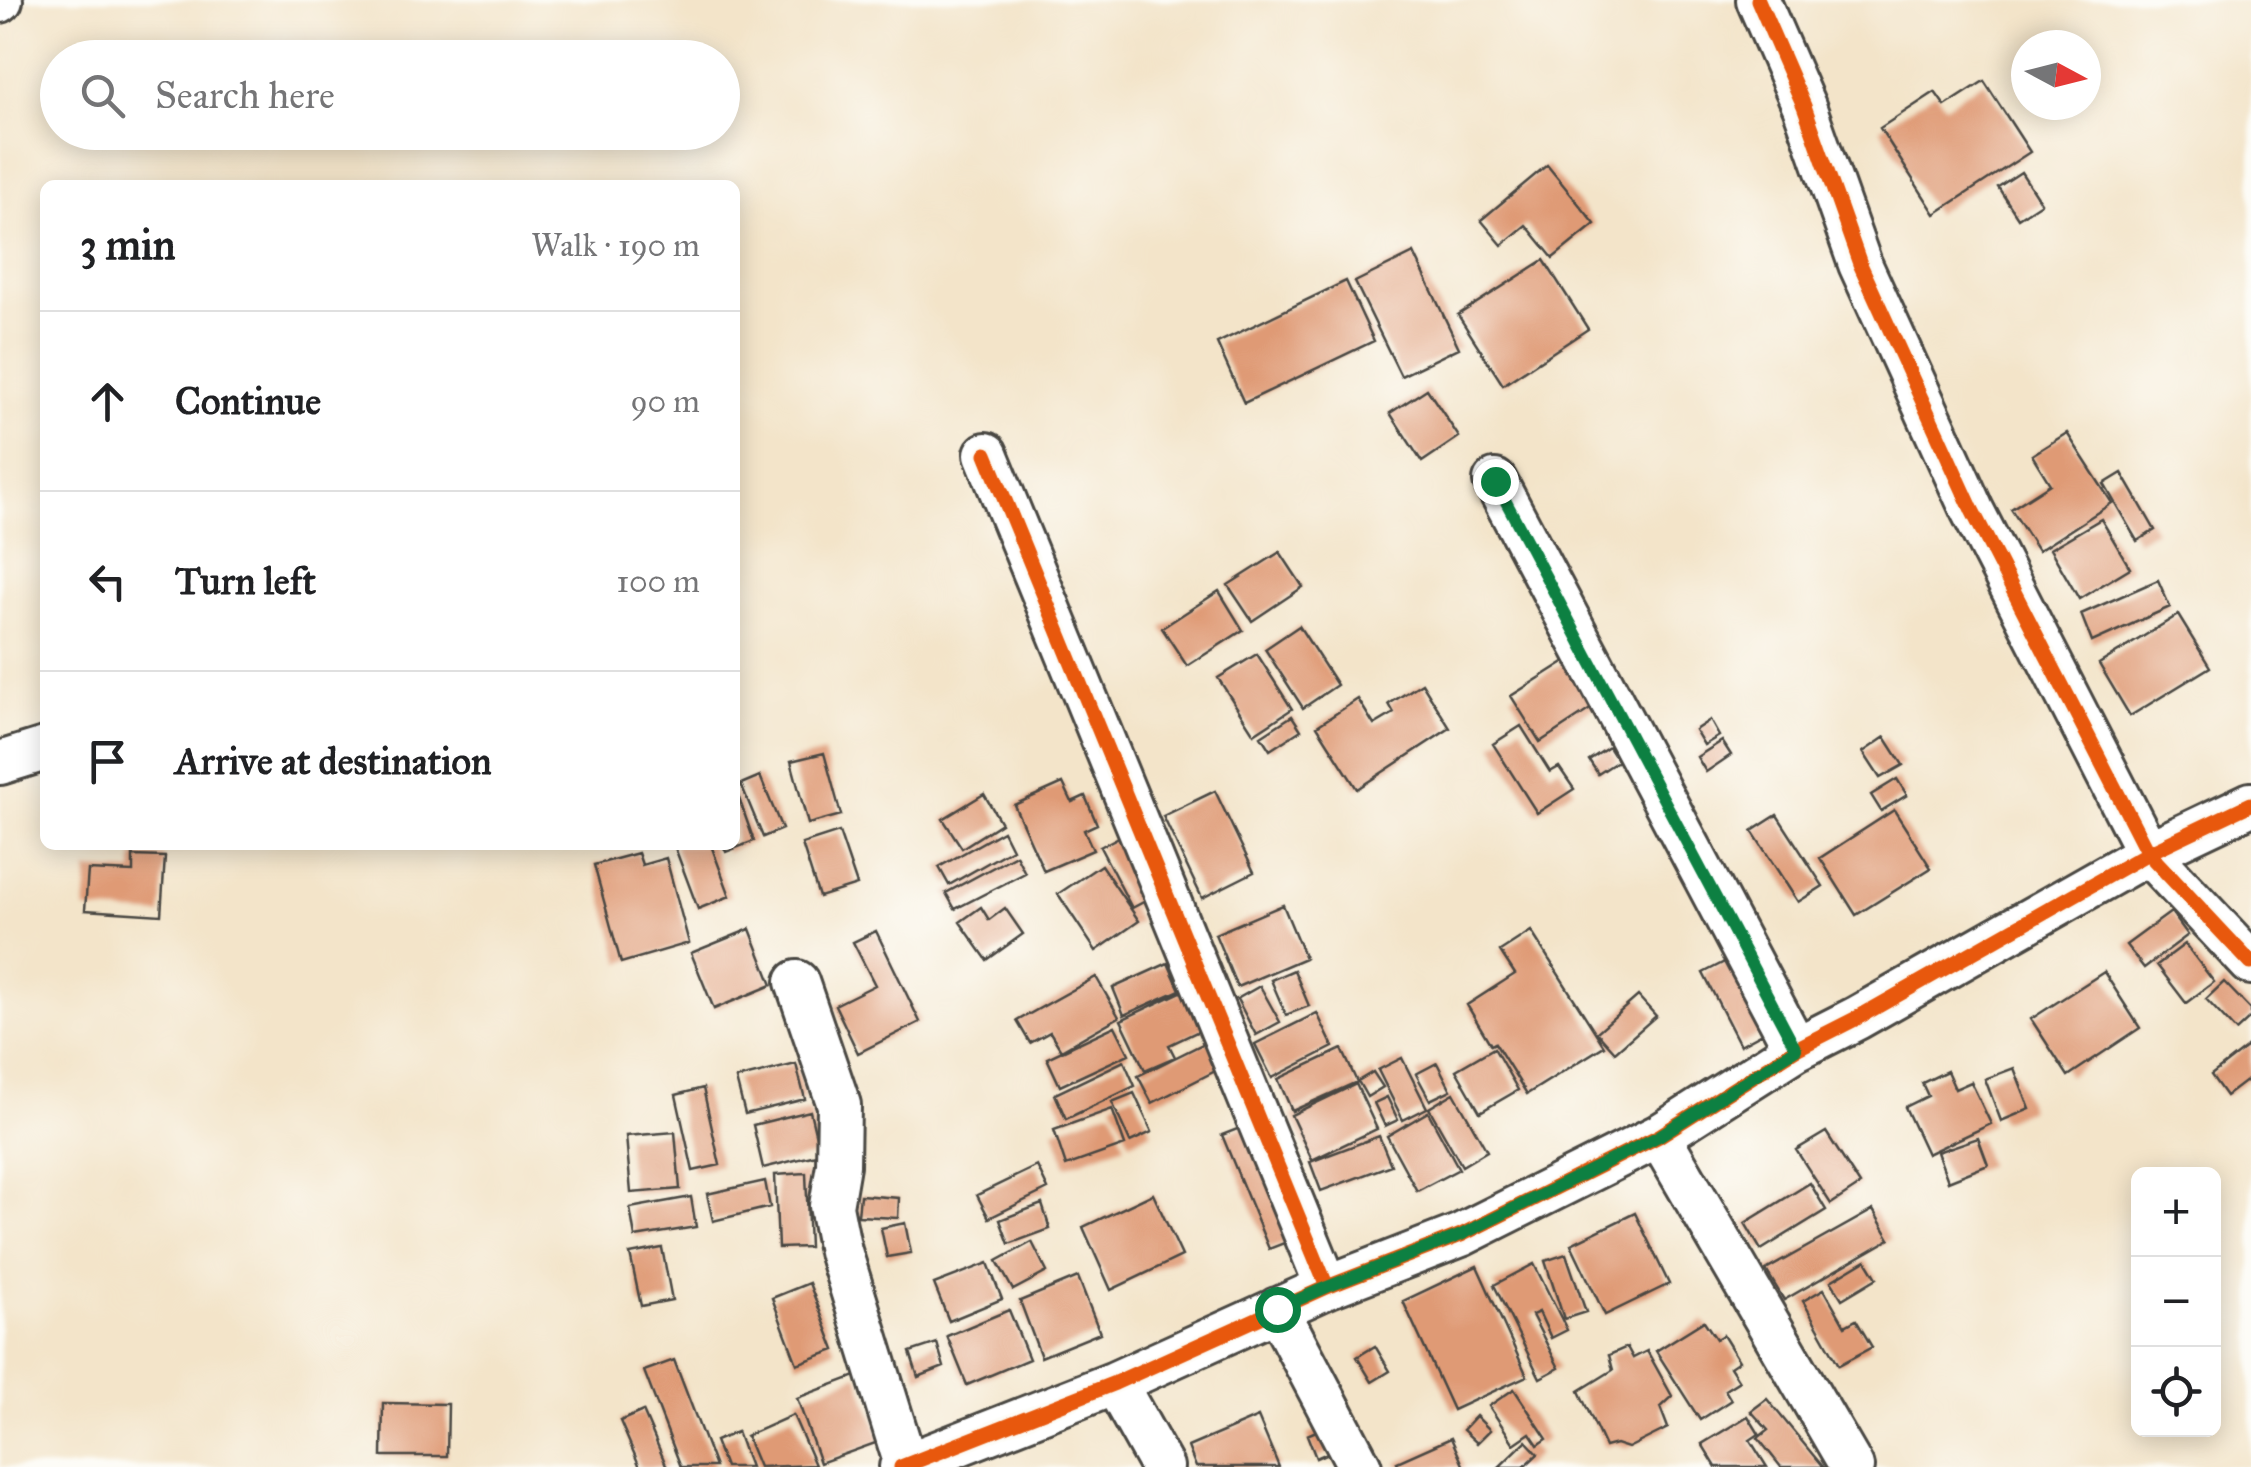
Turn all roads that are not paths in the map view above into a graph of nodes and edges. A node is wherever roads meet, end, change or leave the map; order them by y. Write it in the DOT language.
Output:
graph roads {
  1 [pos="1758,0"];
  2 [pos="986,454"];
  3 [pos="1495,481"];
  4 [pos="40,751"];
  5 [pos="0,763"];
  6 [pos="2251,804"];
  7 [pos="2148,853"];
  8 [pos="2251,963"];
  9 [pos="797,982"];
  10 [pos="1796,1049"];
  11 [pos="1659,1136"];
  12 [pos="1327,1287"];
  13 [pos="1277,1309"];
  14 [pos="1114,1382"];
  15 [pos="903,1466"];
  16 [pos="1162,1467"];
  17 [pos="1360,1467"];
  18 [pos="1852,1467"];
  1 -- 7 [label="street"];
  2 -- 12 [label="street"];
  3 -- 10 [label="street"];
  4 -- 5 [label="street"];
  6 -- 7 [label="street"];
  7 -- 8 [label="street"];
  7 -- 10 [label="street"];
  9 -- 15 [label="street"];
  10 -- 11 [label="street"];
  11 -- 12 [label="street"];
  11 -- 18 [label="street"];
  12 -- 13 [label="street"];
  13 -- 14 [label="street"];
  13 -- 17 [label="street"];
  14 -- 15 [label="street"];
  14 -- 16 [label="street"];
}
